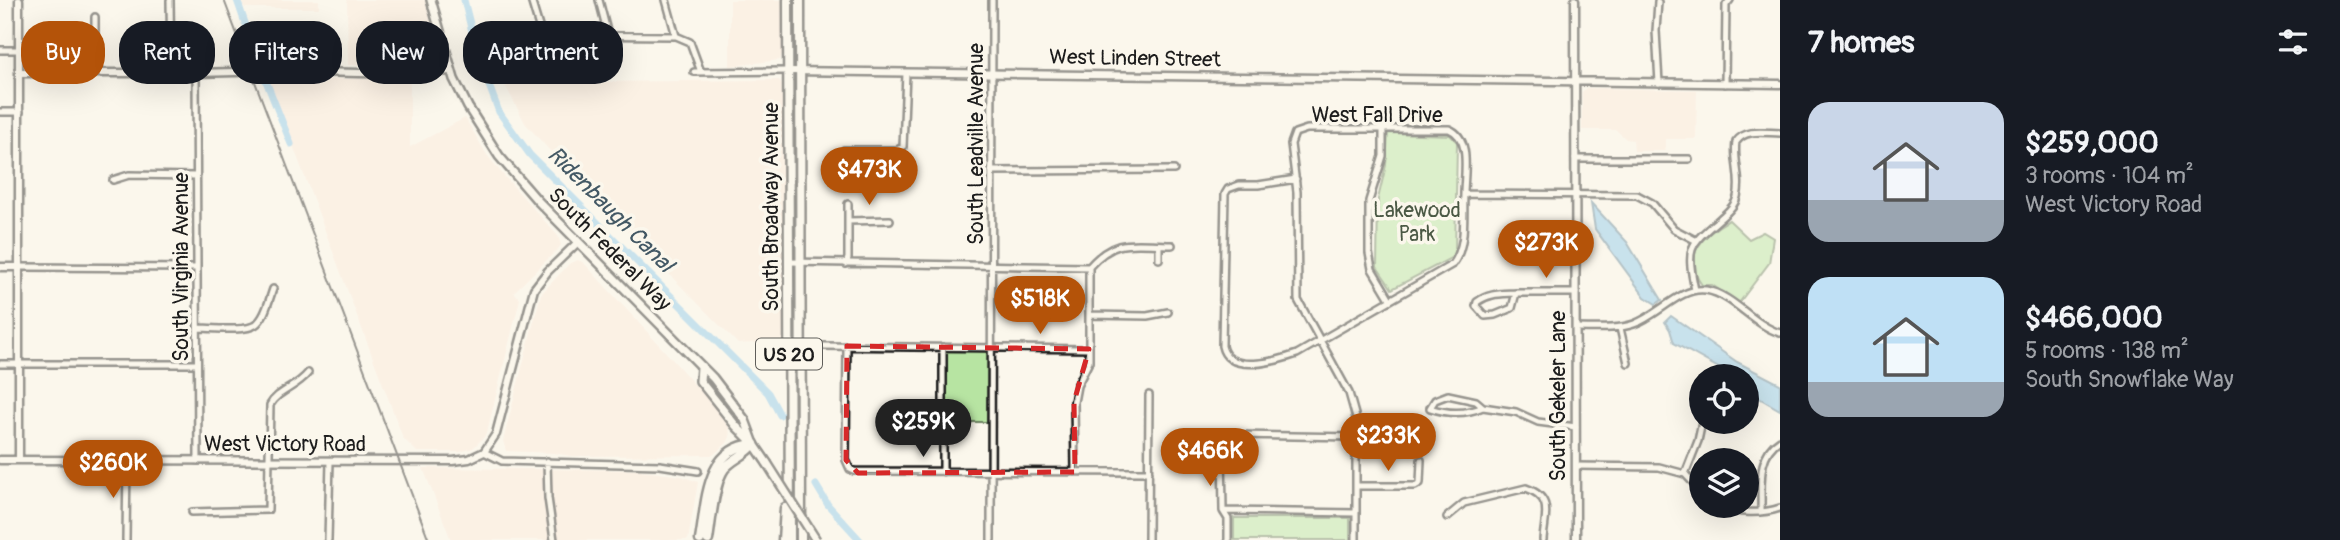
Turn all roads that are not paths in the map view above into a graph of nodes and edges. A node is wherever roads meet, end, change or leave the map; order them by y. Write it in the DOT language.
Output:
graph roads {
  1 [pos="19,0"];
  2 [pos="170,0"];
  3 [pos="431,0"];
  4 [pos="531,0"];
  5 [pos="599,0"];
  6 [pos="666,0"];
  7 [pos="788,0"];
  8 [pos="800,0"];
  9 [pos="992,0"];
  10 [pos="1575,0"];
  11 [pos="1730,0"];
  12 [pos="1658,2"];
  13 [pos="95,17"];
  14 [pos="95,21"];
  15 [pos="170,21"];
  16 [pos="538,21"];
  17 [pos="604,21"];
  18 [pos="623,35"];
  19 [pos="676,36"];
  20 [pos="0,50"];
  21 [pos="19,50"];
  22 [pos="451,71"];
  23 [pos="788,71"];
  24 [pos="800,71"];
  25 [pos="215,72"];
  26 [pos="991,72"];
  27 [pos="19,73"];
  28 [pos="906,73"];
  29 [pos="1575,82"];
  30 [pos="1659,83"];
  31 [pos="196,84"];
  32 [pos="1725,84"];
  33 [pos="1780,84"];
  34 [pos="0,112"];
  35 [pos="20,112"];
  36 [pos="1383,129"];
  37 [pos="1780,133"];
  38 [pos="844,150"];
  39 [pos="1576,159"];
  40 [pos="1689,159"];
  41 [pos="1174,170"];
  42 [pos="991,171"];
  43 [pos="196,176"];
  44 [pos="1296,179"];
  45 [pos="113,180"];
  46 [pos="1464,194"];
  47 [pos="1576,194"];
  48 [pos="848,204"];
  49 [pos="890,220"];
  50 [pos="848,221"];
  51 [pos="1695,240"];
  52 [pos="578,242"];
  53 [pos="1159,245"];
  54 [pos="1172,245"];
  55 [pos="1159,259"];
  56 [pos="789,262"];
  57 [pos="801,262"];
  58 [pos="846,264"];
  59 [pos="991,266"];
  60 [pos="0,267"];
  61 [pos="19,267"];
  62 [pos="1089,267"];
  63 [pos="197,268"];
  64 [pos="273,289"];
  65 [pos="1695,290"];
  66 [pos="1516,293"];
  67 [pos="1576,293"];
  68 [pos="1390,299"];
  69 [pos="1168,313"];
  70 [pos="1090,315"];
  71 [pos="198,328"];
  72 [pos="1576,328"];
  73 [pos="1620,328"];
  74 [pos="1780,333"];
  75 [pos="1319,341"];
  76 [pos="821,346"];
  77 [pos="848,346"];
  78 [pos="943,347"];
  79 [pos="991,348"];
  80 [pos="1088,349"];
  81 [pos="1628,363"];
  82 [pos="0,364"];
  83 [pos="19,364"];
  84 [pos="197,364"];
  85 [pos="309,373"];
  86 [pos="1149,395"];
  87 [pos="1483,407"];
  88 [pos="1576,427"];
  89 [pos="1699,434"];
  90 [pos="1356,437"];
  91 [pos="1780,440"];
  92 [pos="754,444"];
  93 [pos="484,452"];
  94 [pos="0,460"];
  95 [pos="19,460"];
  96 [pos="1421,460"];
  97 [pos="127,461"];
  98 [pos="198,461"];
  99 [pos="268,461"];
  100 [pos="330,461"];
  101 [pos="547,461"];
  102 [pos="1576,466"];
  103 [pos="789,467"];
  104 [pos="698,471"];
  105 [pos="943,472"];
  106 [pos="991,472"];
  107 [pos="1075,472"];
  108 [pos="1149,472"];
  109 [pos="1685,474"];
  110 [pos="1689,478"];
  111 [pos="1356,486"];
  112 [pos="1780,508"];
  113 [pos="1223,510"];
  114 [pos="192,512"];
  115 [pos="1761,512"];
  116 [pos="1356,513"];
  117 [pos="1447,517"];
  118 [pos="127,540"];
  119 [pos="328,540"];
  120 [pos="554,540"];
  121 [pos="700,540"];
  122 [pos="708,540"];
  123 [pos="783,540"];
  124 [pos="790,540"];
  125 [pos="802,540"];
  126 [pos="816,540"];
  127 [pos="991,540"];
  128 [pos="1148,540"];
  129 [pos="1228,540"];
  130 [pos="1356,540"];
  131 [pos="1543,540"];
  132 [pos="1576,540"];
  1 -- 21 [label="street"];
  2 -- 15 [label="street"];
  3 -- 22 [label="main road, South Federal Way"];
  4 -- 16 [label="street"];
  5 -- 17 [label="street"];
  6 -- 19 [label="street"];
  7 -- 23 [label="main road, South Broadway Avenue / US 20"];
  8 -- 24 [label="main road, South Broadway Avenue / US 20"];
  9 -- 26 [label="street, South Leadville Avenue"];
  10 -- 29 [label="street, South Gekeler Lane"];
  11 -- 32 [label="street"];
  12 -- 30 [label="street"];
  13 -- 14 [label="street"];
  18 -- 19 [label="street"];
  19 -- 23 [label="street, West Linden Street"];
  20 -- 21 [label="street"];
  21 -- 27 [label="street"];
  22 -- 25 [label="street"];
  22 -- 52 [label="main road, South Federal Way"];
  23 -- 24 [label="street, West Linden Street"];
  23 -- 56 [label="main road, South Broadway Avenue / US 20"];
  24 -- 28 [label="street, West Linden Street"];
  24 -- 57 [label="main road, South Broadway Avenue / US 20"];
  26 -- 28 [label="street, West Linden Street"];
  26 -- 29 [label="street, West Linden Street"];
  26 -- 42 [label="street, South Leadville Avenue"];
  27 -- 35 [label="street"];
  28 -- 38 [label="street"];
  29 -- 30 [label="street, West Linden Street"];
  29 -- 39 [label="street, South Gekeler Lane"];
  30 -- 32 [label="street, West Linden Street"];
  31 -- 43 [label="street, South Virginia Avenue"];
  32 -- 33 [label="street, West Linden Street"];
  34 -- 35 [label="street"];
  35 -- 61 [label="street"];
  36 -- 44 [label="street, West Fall Drive"];
  36 -- 46 [label="street, West Fall Drive"];
  36 -- 68 [label="street"];
  37 -- 51 [label="street"];
  39 -- 40 [label="street"];
  39 -- 47 [label="street, South Gekeler Lane"];
  41 -- 42 [label="street"];
  42 -- 59 [label="street, South Leadville Avenue"];
  43 -- 45 [label="street"];
  43 -- 63 [label="street, South Virginia Avenue"];
  44 -- 75 [label="street"];
  44 -- 75 [label="street"];
  46 -- 47 [label="street"];
  46 -- 68 [label="street"];
  47 -- 51 [label="street"];
  47 -- 67 [label="street, South Gekeler Lane"];
  48 -- 50 [label="street"];
  49 -- 50 [label="street"];
  50 -- 58 [label="street"];
  51 -- 65 [label="street"];
  52 -- 92 [label="main road, South Federal Way"];
  52 -- 93 [label="street"];
  53 -- 54 [label="street"];
  53 -- 55 [label="street"];
  53 -- 62 [label="street"];
  56 -- 57 [label="street"];
  56 -- 103 [label="main road, South Broadway Avenue / US 20"];
  57 -- 58 [label="street"];
  57 -- 125 [label="main road, South Broadway Avenue / US 20"];
  58 -- 59 [label="street"];
  59 -- 62 [label="street"];
  59 -- 79 [label="street, South Leadville Avenue"];
  60 -- 61 [label="street"];
  61 -- 63 [label="street"];
  61 -- 83 [label="street"];
  62 -- 70 [label="street"];
  63 -- 71 [label="street, South Virginia Avenue"];
  64 -- 71 [label="street"];
  65 -- 73 [label="street"];
  65 -- 74 [label="street"];
  66 -- 66 [label="street"];
  66 -- 67 [label="street"];
  67 -- 72 [label="street, South Gekeler Lane"];
  68 -- 75 [label="street"];
  69 -- 70 [label="street"];
  70 -- 80 [label="street"];
  71 -- 84 [label="street, South Virginia Avenue"];
  72 -- 73 [label="street"];
  72 -- 88 [label="street, South Gekeler Lane"];
  73 -- 81 [label="street"];
  75 -- 90 [label="street"];
  76 -- 77 [label="street"];
  77 -- 78 [label="street"];
  77 -- 105 [label="street"];
  78 -- 79 [label="street"];
  78 -- 105 [label="street"];
  79 -- 80 [label="street"];
  79 -- 106 [label="street, South Leadville Avenue"];
  80 -- 107 [label="street"];
  82 -- 83 [label="street"];
  83 -- 84 [label="street"];
  83 -- 95 [label="street"];
  84 -- 98 [label="street, South Virginia Avenue"];
  85 -- 99 [label="street"];
  86 -- 108 [label="street"];
  87 -- 87 [label="street"];
  87 -- 88 [label="street"];
  88 -- 102 [label="street, South Gekeler Lane"];
  89 -- 109 [label="street"];
  90 -- 111 [label="street"];
  90 -- 113 [label="street"];
  91 -- 115 [label="street"];
  92 -- 121 [label="main road"];
  92 -- 122 [label="main road"];
  92 -- 126 [label="main road, South Federal Way, bridge"];
  93 -- 100 [label="street, West Victory Road"];
  93 -- 101 [label="street"];
  94 -- 95 [label="street, West Victory Road"];
  95 -- 97 [label="street, West Victory Road"];
  96 -- 111 [label="street"];
  97 -- 98 [label="street, West Victory Road"];
  97 -- 118 [label="street"];
  98 -- 99 [label="street, West Victory Road"];
  99 -- 100 [label="street, West Victory Road"];
  99 -- 114 [label="street"];
  100 -- 119 [label="street"];
  101 -- 104 [label="street"];
  101 -- 120 [label="street"];
  102 -- 109 [label="street"];
  102 -- 132 [label="street, South Gekeler Lane"];
  103 -- 123 [label="main road"];
  103 -- 124 [label="main road, South Broadway Avenue / US 20"];
  105 -- 106 [label="street"];
  106 -- 107 [label="street"];
  106 -- 127 [label="street, South Leadville Avenue"];
  107 -- 108 [label="street"];
  108 -- 128 [label="street"];
  109 -- 110 [label="street"];
  111 -- 116 [label="street"];
  112 -- 115 [label="street"];
  113 -- 116 [label="street"];
  113 -- 129 [label="street"];
  116 -- 130 [label="street"];
  117 -- 131 [label="street"];
}
